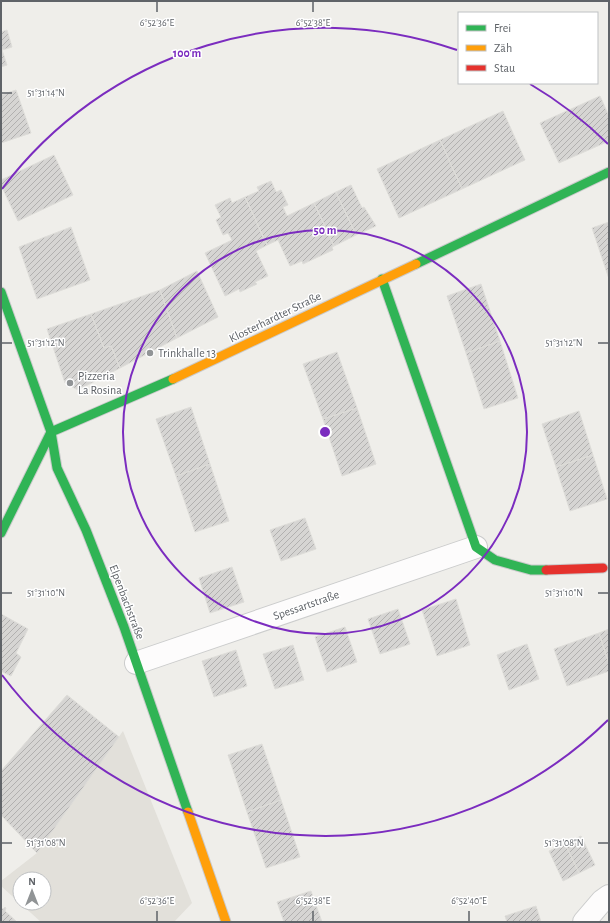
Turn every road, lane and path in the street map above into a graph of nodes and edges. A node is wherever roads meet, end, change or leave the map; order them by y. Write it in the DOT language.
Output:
graph roads {
  1 [pos="609,172"];
  2 [pos="382,279"];
  3 [pos="1,292"];
  4 [pos="51,432"];
  5 [pos="1,533"];
  6 [pos="476,547"];
  7 [pos="603,568"];
  8 [pos="136,663"];
  9 [pos="609,896"];
  10 [pos="226,922"];
  11 [pos="584,922"];
  1 -- 2 [label="street, Klosterhardter Straße"];
  2 -- 4 [label="street, Klosterhardter Straße"];
  2 -- 6 [label="street"];
  3 -- 4 [label="street, Elpenbachstraße"];
  4 -- 5 [label="street"];
  4 -- 8 [label="street, Elpenbachstraße"];
  6 -- 7 [label="street"];
  6 -- 8 [label="street, Spessartstraße"];
  8 -- 10 [label="street, Elpenbachstraße"];
  9 -- 11 [label="street"];
}
